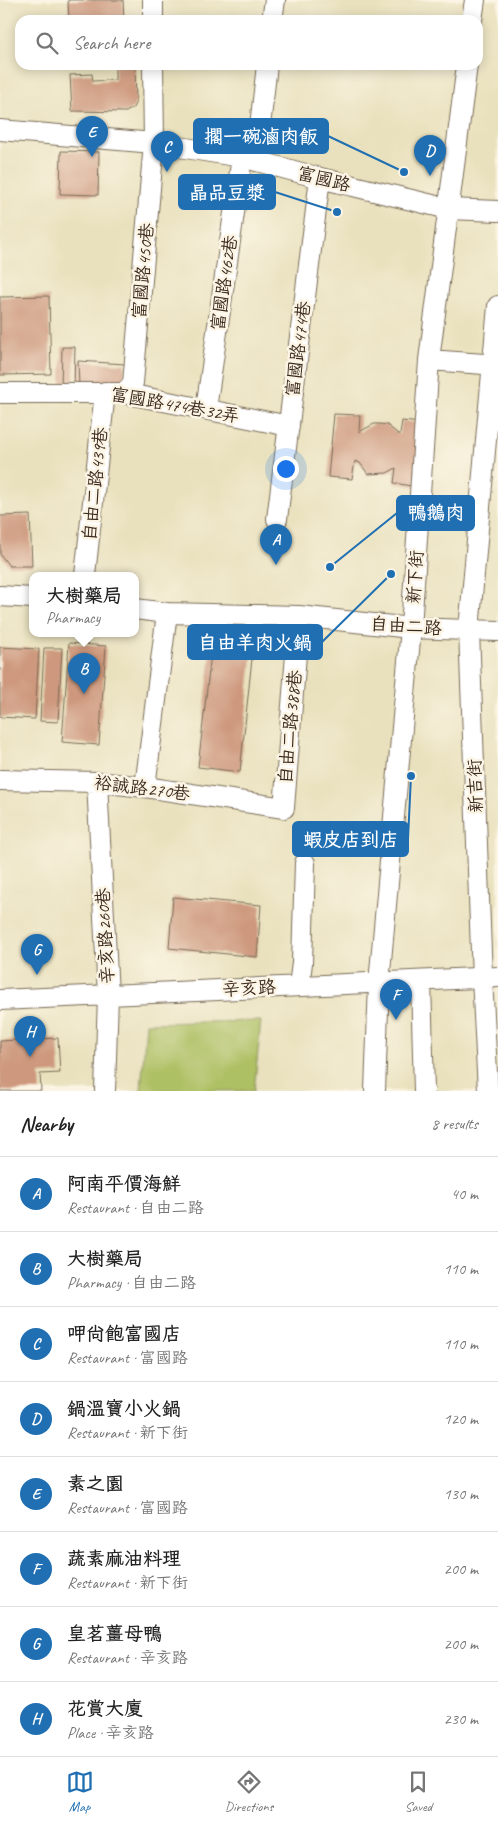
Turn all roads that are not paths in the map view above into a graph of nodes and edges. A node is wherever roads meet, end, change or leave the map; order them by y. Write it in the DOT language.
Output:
graph roads {
  1 [pos="153,0"];
  2 [pos="275,0"];
  3 [pos="475,0"];
  4 [pos="153,15"];
  5 [pos="273,15"];
  6 [pos="473,15"];
  7 [pos="153,70"];
  8 [pos="266,70"];
  9 [pos="466,70"];
  10 [pos="0,130"];
  11 [pos="154,143"];
  12 [pos="249,159"];
  13 [pos="320,178"];
  14 [pos="449,209"];
  15 [pos="498,211"];
  16 [pos="498,306"];
  17 [pos="429,360"];
  18 [pos="496,365"];
  19 [pos="114,393"];
  20 [pos="0,394"];
  21 [pos="206,410"];
  22 [pos="289,426"];
  23 [pos="277,519"];
  24 [pos="85,572"];
  25 [pos="0,596"];
  26 [pos="29,598"];
  27 [pos="139,609"];
  28 [pos="167,612"];
  29 [pos="299,616"];
  30 [pos="411,628"];
  31 [pos="469,630"];
  32 [pos="498,631"];
  33 [pos="0,780"];
  34 [pos="97,782"];
  35 [pos="145,787"];
  36 [pos="284,808"];
  37 [pos="305,863"];
  38 [pos="490,978"];
  39 [pos="421,981"];
  40 [pos="379,983"];
  41 [pos="299,986"];
  42 [pos="108,995"];
  43 [pos="0,1000"];
  44 [pos="105,1091"];
  45 [pos="375,1091"];
  46 [pos="424,1091"];
  47 [pos="488,1091"];
  1 -- 4 [label="street"];
  2 -- 5 [label="street"];
  3 -- 6 [label="street"];
  7 -- 11 [label="street, 富國路450巷"];
  8 -- 12 [label="street, 富國路462巷"];
  9 -- 14 [label="street, 新下街"];
  10 -- 11 [label="street, 富國路"];
  11 -- 12 [label="street, 富國路"];
  11 -- 19 [label="street, 富國路450巷"];
  12 -- 13 [label="street, 富國路"];
  12 -- 21 [label="street, 富國路462巷"];
  13 -- 14 [label="street, 富國路"];
  13 -- 22 [label="street, 富國路474巷"];
  14 -- 15 [label="street, 富國路"];
  14 -- 17 [label="street, 新下街"];
  16 -- 18 [label="street, 新吉街"];
  17 -- 18 [label="street"];
  17 -- 30 [label="street, 新下街"];
  18 -- 31 [label="street, 新吉街"];
  19 -- 20 [label="street, 富國路474巷32弄"];
  19 -- 21 [label="street, 富國路474巷32弄"];
  19 -- 24 [label="street, 自由二路439巷"];
  21 -- 22 [label="street, 富國路474巷32弄"];
  22 -- 23 [label="street, 富國路474巷"];
  25 -- 26 [label="street"];
  27 -- 28 [label="street, 自由二路"];
  28 -- 29 [label="street, 自由二路"];
  28 -- 35 [label="street"];
  29 -- 30 [label="street, 自由二路"];
  29 -- 36 [label="street, 自由二路388巷"];
  30 -- 31 [label="street, 自由二路"];
  30 -- 40 [label="street, 新下街"];
  31 -- 32 [label="street, 自由二路"];
  31 -- 38 [label="street, 新吉街"];
  33 -- 34 [label="street, 裕誠路270巷"];
  34 -- 35 [label="street, 裕誠路270巷"];
  34 -- 42 [label="street, 辛亥路260巷"];
  35 -- 36 [label="street, 裕誠路270巷"];
  37 -- 41 [label="street"];
  38 -- 39 [label="street, 辛亥路"];
  38 -- 47 [label="street, 新吉街"];
  39 -- 40 [label="street, 辛亥路"];
  39 -- 46 [label="street"];
  40 -- 41 [label="street, 辛亥路"];
  40 -- 45 [label="street, 新下街"];
  41 -- 42 [label="street, 辛亥路"];
  42 -- 43 [label="street, 辛亥路"];
  42 -- 44 [label="street, 辛亥路260巷"];
}
